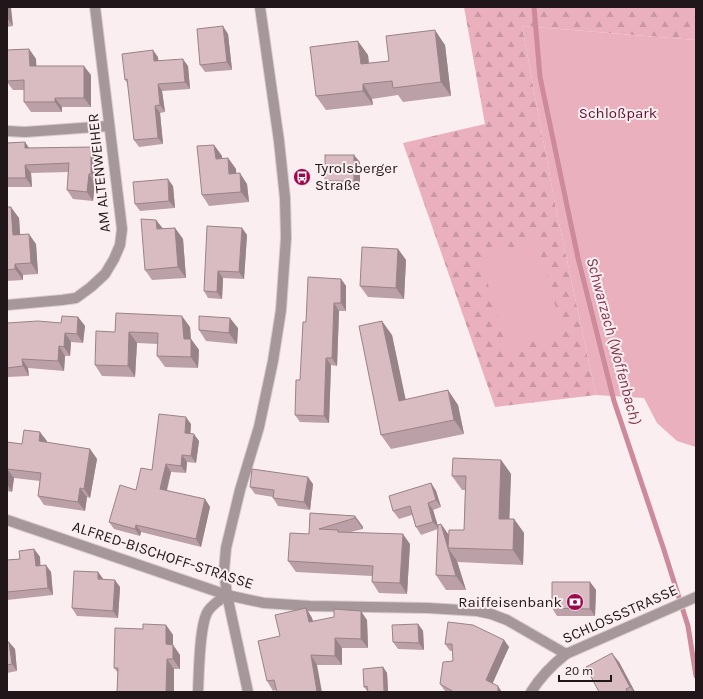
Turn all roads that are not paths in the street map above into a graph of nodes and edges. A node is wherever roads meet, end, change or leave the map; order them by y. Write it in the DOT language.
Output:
graph roads {
  1 [pos="95,7"];
  2 [pos="260,7"];
  3 [pos="109,126"];
  4 [pos="7,131"];
  5 [pos="7,305"];
  6 [pos="7,520"];
  7 [pos="226,595"];
  8 [pos="693,598"];
  9 [pos="566,654"];
  10 [pos="198,692"];
  11 [pos="248,692"];
  12 [pos="531,692"];
  1 -- 3 [label="street, AM ALTENWEIHER"];
  2 -- 7 [label="street"];
  3 -- 4 [label="street"];
  3 -- 5 [label="street, AM ALTENWEIHER"];
  6 -- 7 [label="street, ALFRED-BISCHOFF-STRASSE"];
  7 -- 9 [label="street, ALFRED-BISCHOFF-STRASSE"];
  7 -- 10 [label="street"];
  7 -- 11 [label="street"];
  8 -- 9 [label="street, SCHLOSSSTRASSE"];
  9 -- 12 [label="street, SCHLOSSSTRASSE"];
}
